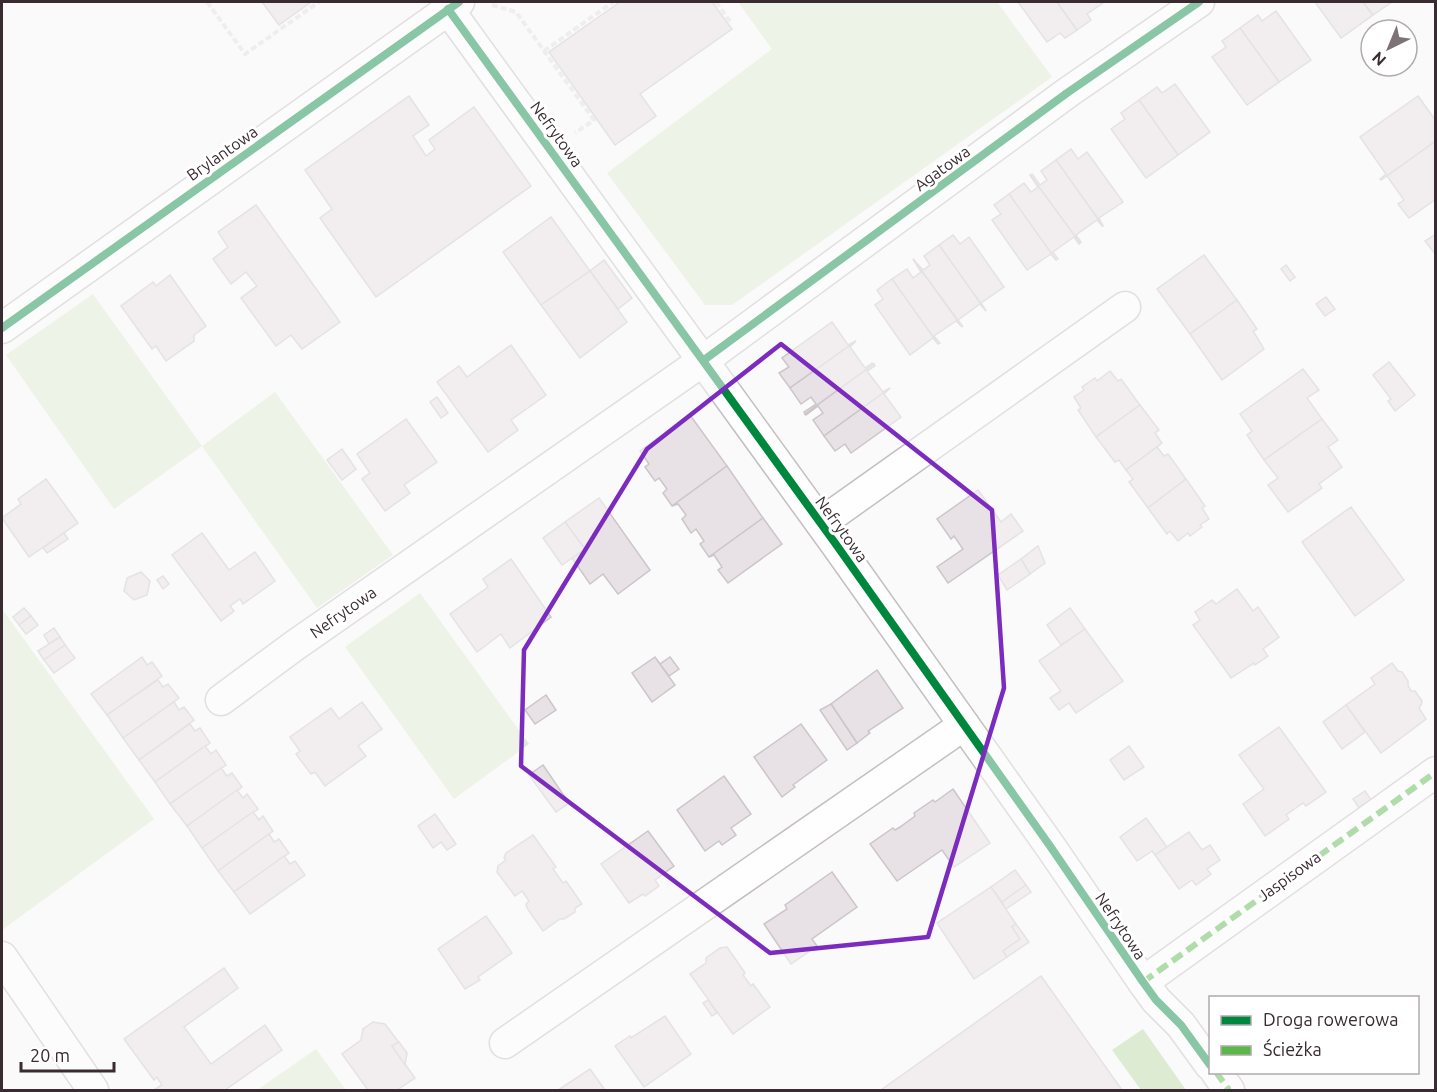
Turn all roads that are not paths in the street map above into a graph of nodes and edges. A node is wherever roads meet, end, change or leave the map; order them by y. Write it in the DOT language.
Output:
graph roads {
  1 [pos="1199,2"];
  2 [pos="453,5"];
  3 [pos="1125,307"];
  4 [pos="2,328"];
  5 [pos="704,360"];
  6 [pos="821,523"];
  7 [pos="221,700"];
  8 [pos="964,725"];
  9 [pos="1436,772"];
  10 [pos="2,957"];
  11 [pos="1143,982"];
  12 [pos="505,1043"];
  13 [pos="1209,1064"];
  14 [pos="1217,1074"];
  15 [pos="93,1090"];
  16 [pos="1229,1090"];
  1 -- 5 [label="street, Agatowa"];
  2 -- 4 [label="street, Brylantowa"];
  2 -- 5 [label="street, Nefrytowa"];
  3 -- 6 [label="street"];
  5 -- 6 [label="street, Nefrytowa"];
  5 -- 7 [label="street, Nefrytowa"];
  6 -- 8 [label="street, Nefrytowa"];
  8 -- 11 [label="street, Nefrytowa"];
  8 -- 12 [label="street"];
  9 -- 11 [label="street, Jaspisowa"];
  10 -- 15 [label="street"];
  11 -- 13 [label="street, Nefrytowa"];
  14 -- 16 [label="street"];
}
